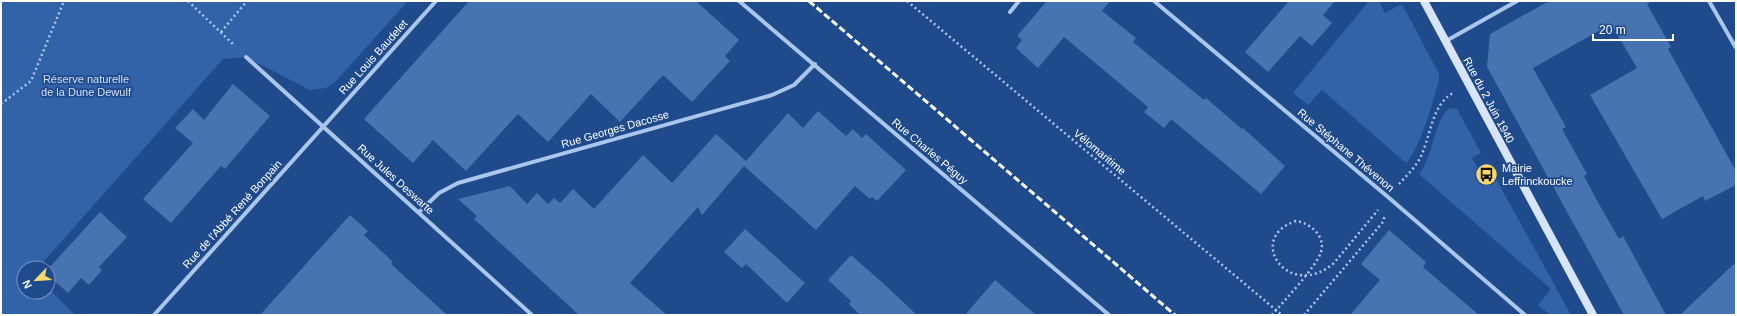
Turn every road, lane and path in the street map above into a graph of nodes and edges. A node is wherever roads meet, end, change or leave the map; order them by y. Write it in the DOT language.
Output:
graph roads {
  1 [pos="64,1"];
  2 [pos="188,1"];
  3 [pos="247,1"];
  4 [pos="436,1"];
  5 [pos="739,1"];
  6 [pos="907,1"];
  7 [pos="1019,1"];
  8 [pos="1154,1"];
  9 [pos="1424,1"];
  10 [pos="1516,1"];
  11 [pos="1709,1"];
  12 [pos="1010,12"];
  13 [pos="221,32"];
  14 [pos="1446,41"];
  15 [pos="1736,48"];
  16 [pos="246,57"];
  17 [pos="815,64"];
  18 [pos="1468,85"];
  19 [pos="1,104"];
  20 [pos="324,126"];
  21 [pos="1388,197"];
  22 [pos="419,212"];
  23 [pos="154,315"];
  24 [pos="532,315"];
  25 [pos="1109,315"];
  26 [pos="1272,315"];
  27 [pos="1282,315"];
  28 [pos="1304,315"];
  29 [pos="1525,315"];
  30 [pos="1593,315"];
  1 -- 19 [label="path"];
  2 -- 13 [label="path"];
  3 -- 13 [label="path"];
  4 -- 20 [label="street, Rue Louis Baudelet"];
  5 -- 17 [label="street, Rue Charles Péguy"];
  6 -- 27 [label="path, Vélomaritime"];
  7 -- 12 [label="street"];
  8 -- 21 [label="street, Rue Stéphane Thévenon"];
  9 -- 14 [label="main road, Rue du 2 Juin 1940"];
  10 -- 14 [label="street"];
  11 -- 15 [label="street"];
  13 -- 16 [label="path"];
  14 -- 18 [label="main road, Rue du 2 Juin 1940"];
  16 -- 20 [label="street, Rue Jules Deswarte"];
  17 -- 22 [label="street, Rue Georges Dacosse"];
  17 -- 25 [label="street, Rue Charles Péguy"];
  18 -- 21 [label="path"];
  18 -- 30 [label="main road, Rue du 2 Juin 1940"];
  20 -- 22 [label="street, Rue Jules Deswarte"];
  20 -- 23 [label="street, Rue de l'Abbé René Bonpain"];
  21 -- 26 [label="path"];
  21 -- 28 [label="path"];
  21 -- 29 [label="street, Rue Stéphane Thévenon"];
  22 -- 24 [label="street, Rue Jules Deswarte"];
}
